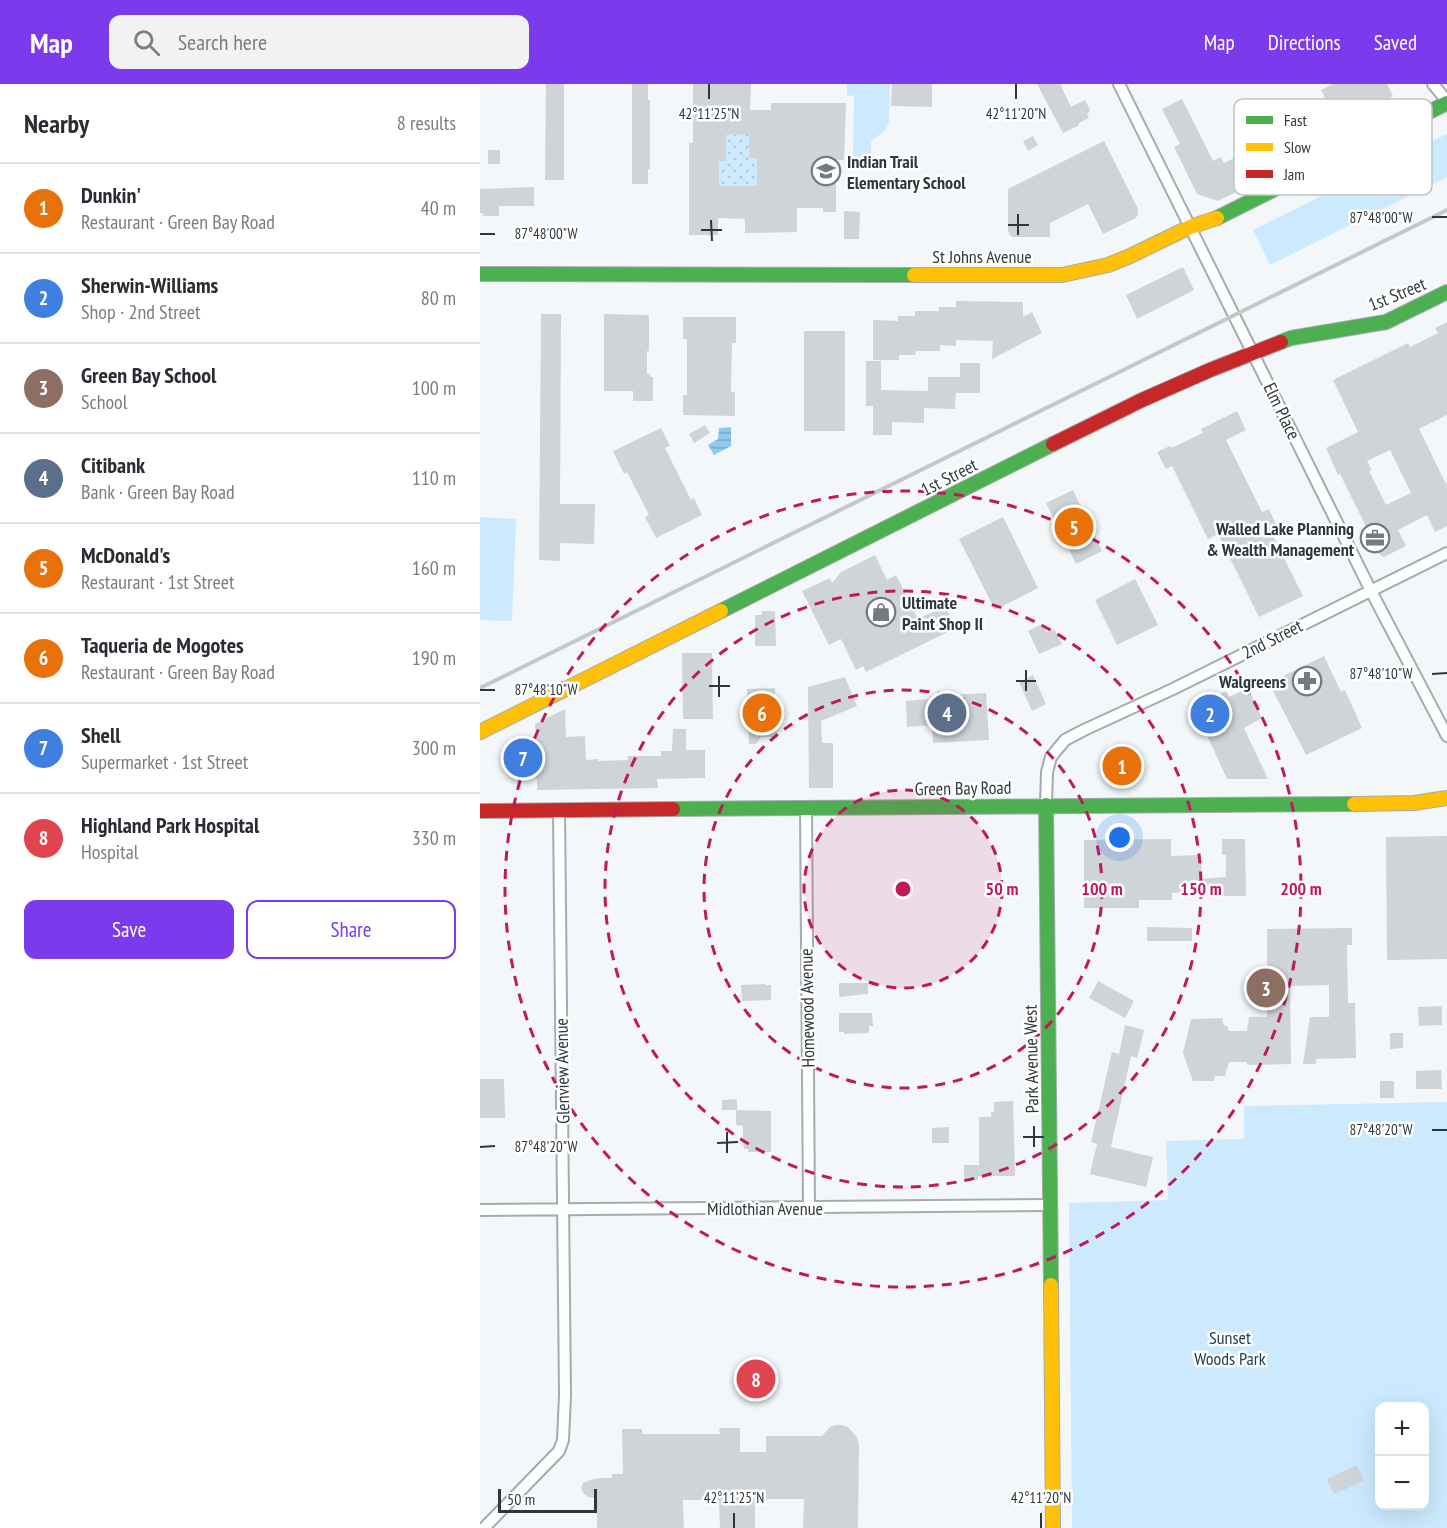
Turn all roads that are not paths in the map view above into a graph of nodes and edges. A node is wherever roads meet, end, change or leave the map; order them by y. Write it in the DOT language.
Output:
graph roads {
  1 [pos="1119,84"];
  2 [pos="1433,84"];
  3 [pos="1447,102"];
  4 [pos="1432,110"];
  5 [pos="1264,195"];
  6 [pos="1190,227"];
  7 [pos="480,274"];
  8 [pos="1447,292"];
  9 [pos="1253,352"];
  10 [pos="1447,553"];
  11 [pos="1371,591"];
  12 [pos="480,732"];
  13 [pos="1447,736"];
  14 [pos="1065,740"];
  15 [pos="1447,798"];
  16 [pos="1046,805"];
  17 [pos="806,808"];
  18 [pos="559,810"];
  19 [pos="480,811"];
  20 [pos="1050,1205"];
  21 [pos="809,1208"];
  22 [pos="563,1209"];
  23 [pos="480,1210"];
  24 [pos="484,1528"];
  25 [pos="1053,1528"];
  1 -- 6 [label="street, Elm Place"];
  2 -- 3 [label="street"];
  3 -- 4 [label="street, St Johns Avenue"];
  5 -- 6 [label="street, St Johns Avenue"];
  6 -- 7 [label="street, St Johns Avenue"];
  6 -- 9 [label="street, Elm Place"];
  8 -- 9 [label="street, 1st Street"];
  9 -- 11 [label="street, Elm Place"];
  9 -- 12 [label="street, 1st Street"];
  10 -- 11 [label="street, 2nd Street"];
  11 -- 13 [label="street, Elm Place"];
  11 -- 14 [label="street, 2nd Street"];
  14 -- 16 [label="street, Park Avenue West"];
  15 -- 16 [label="street, Green Bay Road"];
  16 -- 17 [label="street, Green Bay Road"];
  16 -- 20 [label="street, Park Avenue West"];
  17 -- 18 [label="street, Green Bay Road"];
  17 -- 21 [label="street, Homewood Avenue"];
  18 -- 19 [label="street, Green Bay Road"];
  18 -- 22 [label="street, Glenview Avenue"];
  20 -- 21 [label="street, Midlothian Avenue"];
  20 -- 25 [label="street, Park Avenue West"];
  21 -- 22 [label="street, Midlothian Avenue"];
  22 -- 23 [label="street, Midlothian Avenue"];
  22 -- 24 [label="street, Glenview Avenue"];
}
